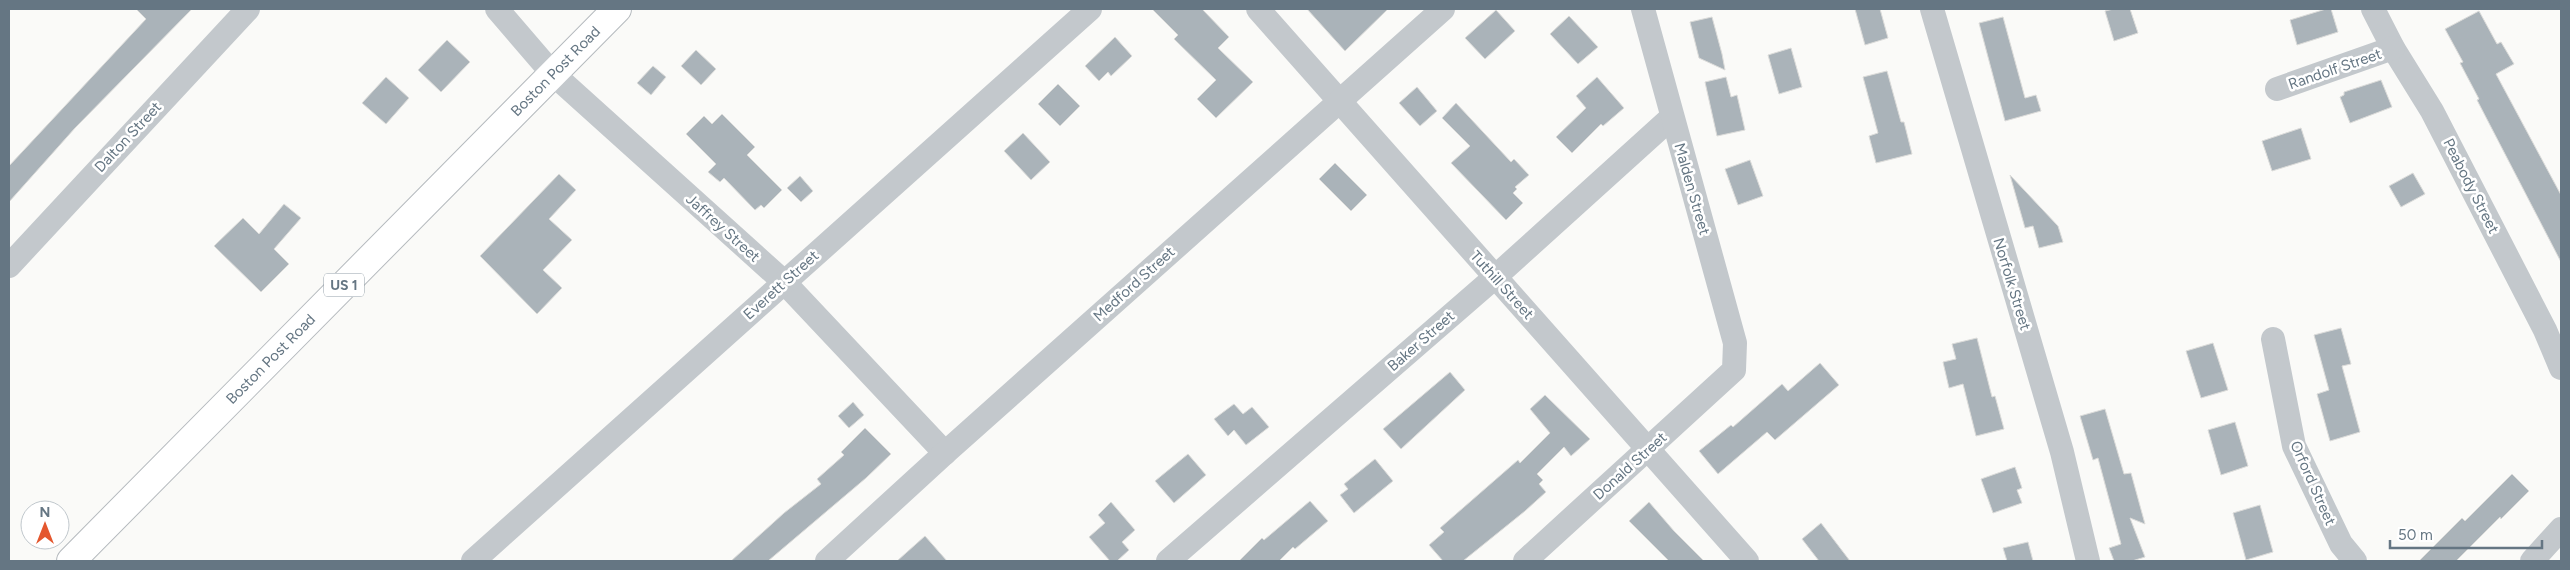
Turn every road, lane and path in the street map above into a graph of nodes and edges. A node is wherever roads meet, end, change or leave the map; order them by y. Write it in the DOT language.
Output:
graph roads {
  1 [pos="248,9"];
  2 [pos="497,9"];
  3 [pos="617,9"];
  4 [pos="1090,9"];
  5 [pos="1258,9"];
  6 [pos="1442,9"];
  7 [pos="1643,9"];
  8 [pos="1932,9"];
  9 [pos="2373,9"];
  10 [pos="2394,48"];
  11 [pos="552,73"];
  12 [pos="2276,89"];
  13 [pos="1340,100"];
  14 [pos="1672,117"];
  15 [pos="9,266"];
  16 [pos="1494,278"];
  17 [pos="784,282"];
  18 [pos="2273,339"];
  19 [pos="2561,368"];
  20 [pos="1734,370"];
  21 [pos="1649,449"];
  22 [pos="945,453"];
  23 [pos="2561,529"];
  24 [pos="71,561"];
  25 [pos="473,561"];
  26 [pos="827,561"];
  27 [pos="1168,561"];
  28 [pos="1525,561"];
  29 [pos="1747,561"];
  30 [pos="2088,561"];
  31 [pos="2355,561"];
  32 [pos="2532,561"];
  1 -- 15 [label="street, Dalton Street"];
  2 -- 11 [label="street, Jaffrey Street"];
  3 -- 11 [label="main road, Boston Post Road / US 1"];
  4 -- 17 [label="street, Everett Street"];
  5 -- 13 [label="street, Tuthill Street"];
  6 -- 13 [label="street, Medford Street"];
  7 -- 14 [label="street, Malden Street"];
  8 -- 30 [label="street, Norfolk Street"];
  9 -- 10 [label="street, Peabody Street"];
  10 -- 12 [label="street, Randolf Street"];
  10 -- 19 [label="street, Peabody Street"];
  11 -- 17 [label="street, Jaffrey Street"];
  11 -- 24 [label="main road, Boston Post Road / US 1"];
  13 -- 16 [label="street, Tuthill Street"];
  13 -- 22 [label="street, Medford Street"];
  14 -- 16 [label="street, Baker Street"];
  14 -- 20 [label="street, Malden Street"];
  16 -- 21 [label="street, Tuthill Street"];
  16 -- 27 [label="street, Baker Street"];
  17 -- 22 [label="street, Jaffrey Street"];
  17 -- 25 [label="street, Everett Street"];
  18 -- 31 [label="street, Orford Street"];
  20 -- 21 [label="street, Donald Street"];
  21 -- 28 [label="street, Donald Street"];
  21 -- 29 [label="street, Tuthill Street"];
  22 -- 26 [label="street, Medford Street"];
  23 -- 32 [label="street"];
}
